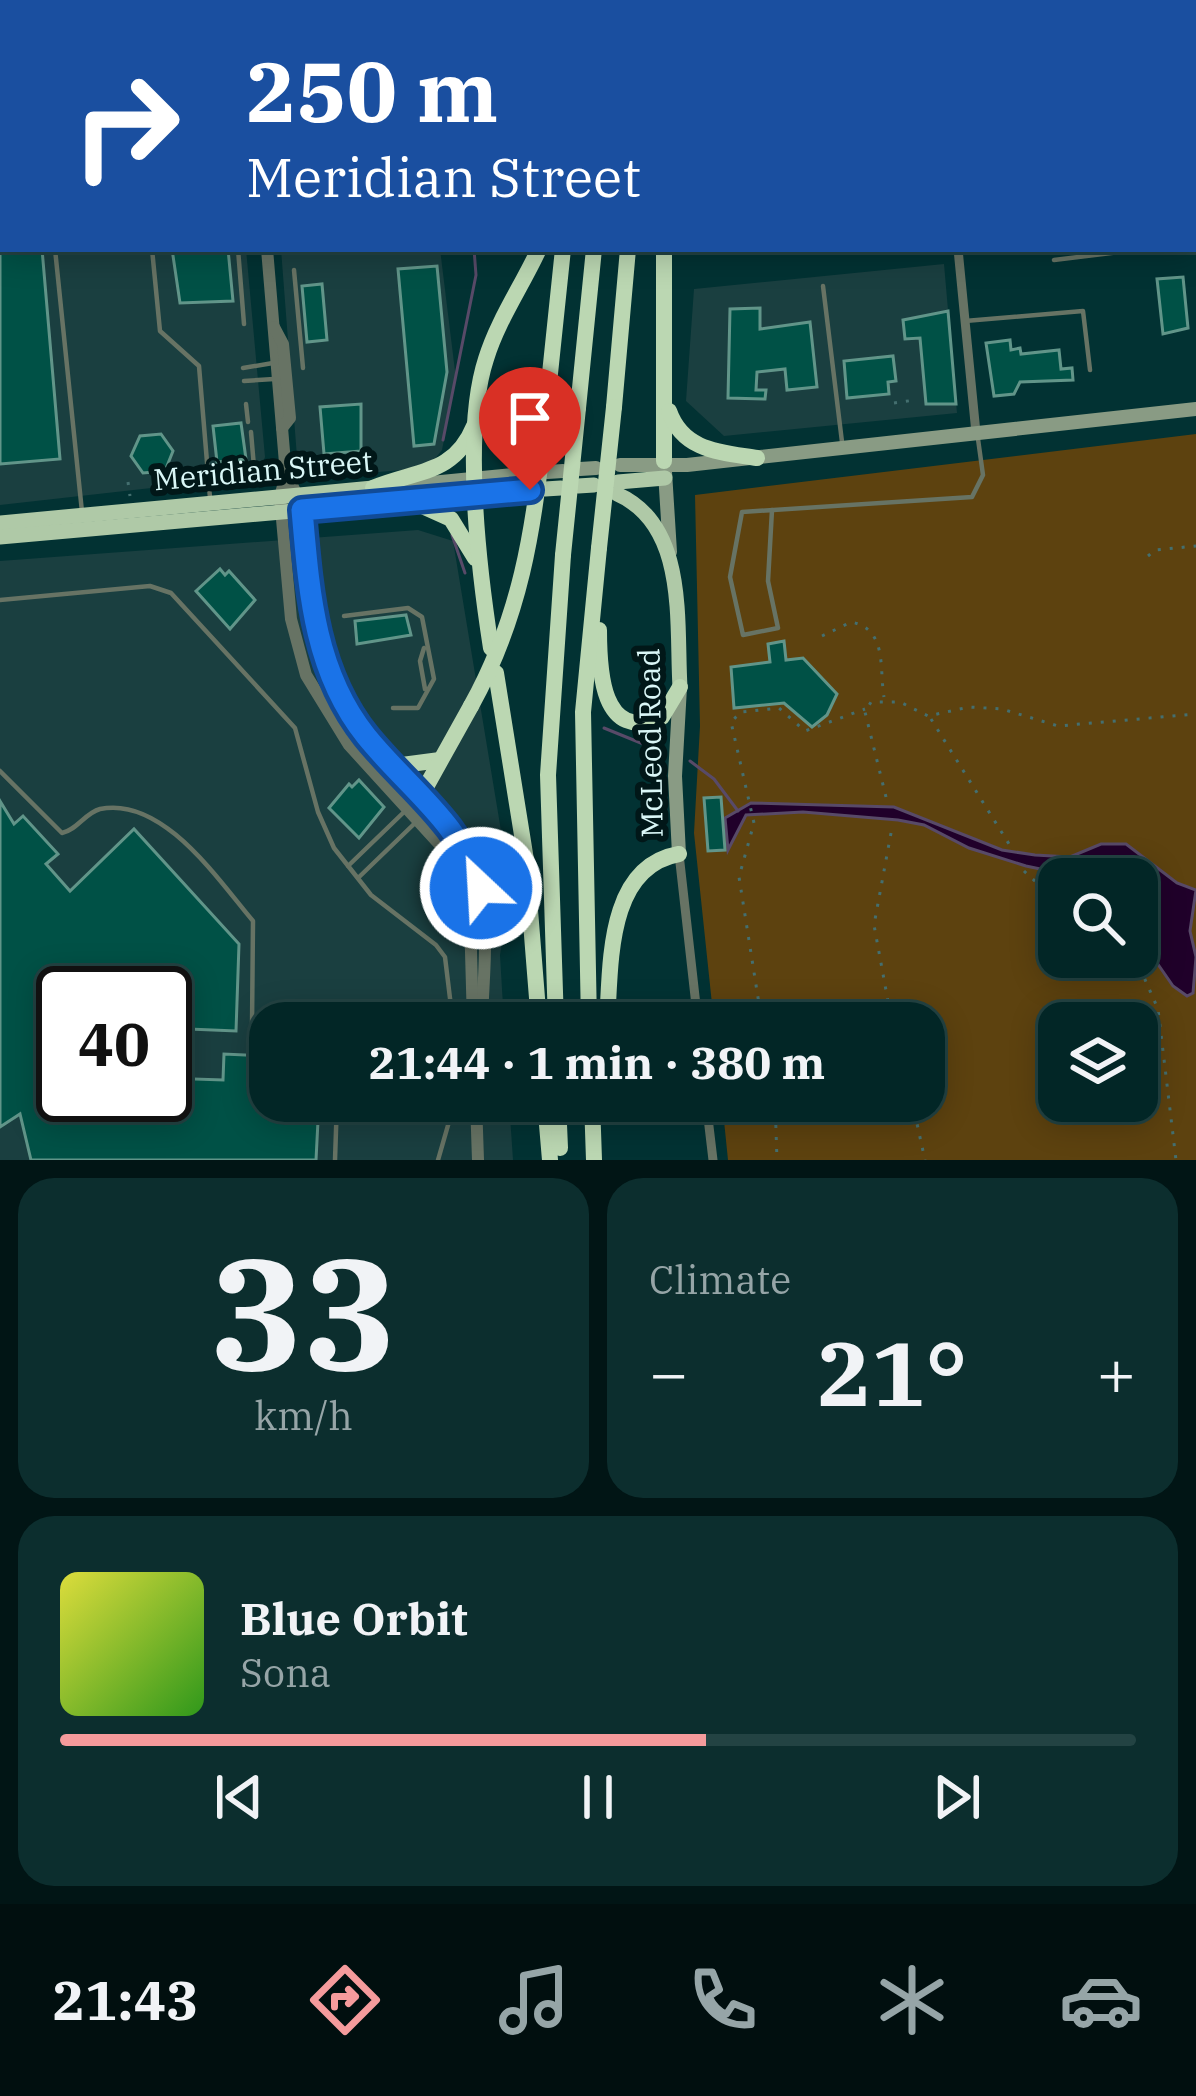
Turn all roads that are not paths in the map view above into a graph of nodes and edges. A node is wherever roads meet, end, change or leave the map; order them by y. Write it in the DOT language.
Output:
graph roads {
  1 [pos="55,252"];
  2 [pos="152,252"];
  3 [pos="238,252"];
  4 [pos="266,252"];
  5 [pos="538,252"];
  6 [pos="563,252"];
  7 [pos="593,252"];
  8 [pos="628,252"];
  9 [pos="664,252"];
  10 [pos="958,252"];
  11 [pos="1119,252"];
  12 [pos="1054,260"];
  13 [pos="294,269"];
  14 [pos="823,286"];
  15 [pos="965,321"];
  16 [pos="244,324"];
  17 [pos="273,326"];
  18 [pos="273,363"];
  19 [pos="243,368"];
  20 [pos="303,368"];
  21 [pos="1090,370"];
  22 [pos="274,379"];
  23 [pos="244,382"];
  24 [pos="664,397"];
  25 [pos="247,404"];
  26 [pos="1196,409"];
  27 [pos="248,422"];
  28 [pos="475,425"];
  29 [pos="282,428"];
  30 [pos="250,432"];
  31 [pos="976,433"];
  32 [pos="842,448"];
  33 [pos="757,458"];
  34 [pos="665,470"];
  35 [pos="286,475"];
  36 [pos="208,480"];
  37 [pos="565,480"];
  38 [pos="478,487"];
  39 [pos="373,488"];
  40 [pos="411,501"];
  41 [pos="210,503"];
  42 [pos="301,503"];
  43 [pos="280,504"];
  44 [pos="772,510"];
  45 [pos="82,515"];
  46 [pos="0,523"];
  47 [pos="0,536"];
  48 [pos="599,548"];
  49 [pos="670,557"];
  50 [pos="480,570"];
  51 [pos="0,600"];
  52 [pos="344,616"];
  53 [pos="425,645"];
  54 [pos="491,648"];
  55 [pos="496,674"];
  56 [pos="680,687"];
  57 [pos="425,695"];
  58 [pos="393,708"];
  59 [pos="380,752"];
  60 [pos="440,760"];
  61 [pos="0,771"];
  62 [pos="421,803"];
  63 [pos="420,820"];
  64 [pos="679,854"];
  65 [pos="348,866"];
  66 [pos="358,878"];
  67 [pos="253,1002"];
  68 [pos="451,1002"];
  69 [pos="471,1002"];
  70 [pos="482,1002"];
  71 [pos="537,1002"];
  72 [pos="555,1002"];
  73 [pos="589,1002"];
  74 [pos="609,1002"];
  75 [pos="696,1002"];
  76 [pos="336,1122"];
  77 [pos="449,1122"];
  78 [pos="477,1122"];
  79 [pos="547,1122"];
  80 [pos="559,1122"];
  81 [pos="594,1122"];
  82 [pos="601,1122"];
  83 [pos="708,1122"];
  84 [pos="335,1160"];
  85 [pos="438,1160"];
  86 [pos="478,1160"];
  87 [pos="550,1160"];
  88 [pos="560,1160"];
  89 [pos="598,1160"];
  90 [pos="712,1160"];
  1 -- 45 [label="lane"];
  2 -- 36 [label="lane"];
  3 -- 16 [label="lane"];
  4 -- 17 [label="street"];
  5 -- 28 [label="highway"];
  6 -- 60 [label="highway, bridge"];
  7 -- 72 [label="highway, bridge"];
  8 -- 48 [label="highway, bridge"];
  9 -- 24 [label="highway"];
  10 -- 15 [label="street"];
  11 -- 12 [label="lane"];
  13 -- 20 [label="lane"];
  14 -- 32 [label="lane"];
  15 -- 21 [label="lane"];
  15 -- 31 [label="street"];
  17 -- 18 [label="street"];
  17 -- 29 [label="street"];
  18 -- 19 [label="lane"];
  18 -- 22 [label="street"];
  22 -- 23 [label="lane"];
  22 -- 29 [label="street"];
  24 -- 33 [label="highway"];
  24 -- 34 [label="highway"];
  25 -- 27 [label="lane"];
  26 -- 31 [label="main road"];
  28 -- 38 [label="highway"];
  28 -- 39 [label="highway"];
  29 -- 35 [label="street"];
  30 -- 36 [label="lane"];
  31 -- 32 [label="main road"];
  31 -- 44 [label="lane"];
  32 -- 33 [label="main road"];
  33 -- 34 [label="main road"];
  34 -- 49 [label="main road, McLeod Road"];
  34 -- 49 [label="highway"];
  35 -- 42 [label="street"];
  35 -- 43 [label="street"];
  36 -- 41 [label="lane"];
  37 -- 38 [label="highway, Meridian Street"];
  38 -- 39 [label="main road, Meridian Street"];
  38 -- 40 [label="highway, Meridian Street"];
  38 -- 50 [label="highway"];
  39 -- 42 [label="highway, Meridian Street"];
  40 -- 42 [label="highway, Meridian Street"];
  40 -- 50 [label="highway"];
  41 -- 43 [label="highway, Meridian Street"];
  41 -- 45 [label="highway, Meridian Street"];
  42 -- 43 [label="highway, Meridian Street"];
  42 -- 59 [label="street"];
  43 -- 47 [label="highway, Meridian Street"];
  43 -- 62 [label="street"];
  44 -- 44 [label="lane"];
  45 -- 46 [label="highway, Meridian Street"];
  45 -- 47 [label="highway"];
  48 -- 56 [label="highway"];
  48 -- 73 [label="highway"];
  49 -- 56 [label="highway, McLeod Road"];
  50 -- 54 [label="highway"];
  51 -- 65 [label="lane"];
  52 -- 53 [label="lane"];
  53 -- 57 [label="lane"];
  53 -- 57 [label="lane"];
  55 -- 71 [label="highway"];
  56 -- 64 [label="main road, McLeod Road"];
  57 -- 58 [label="lane"];
  59 -- 60 [label="highway"];
  59 -- 62 [label="street"];
  60 -- 62 [label="highway"];
  61 -- 67 [label="lane"];
  62 -- 63 [label="street"];
  62 -- 65 [label="lane"];
  62 -- 70 [label="street"];
  63 -- 66 [label="lane"];
  63 -- 69 [label="street"];
  64 -- 74 [label="highway"];
  64 -- 75 [label="street, McLeod Road"];
  65 -- 66 [label="lane"];
  66 -- 68 [label="lane"];
  76 -- 84 [label="lane"];
  77 -- 85 [label="lane"];
  78 -- 86 [label="street"];
  79 -- 87 [label="highway"];
  80 -- 88 [label="highway"];
  81 -- 89 [label="highway"];
  82 -- 89 [label="highway"];
  83 -- 90 [label="street"];
}
